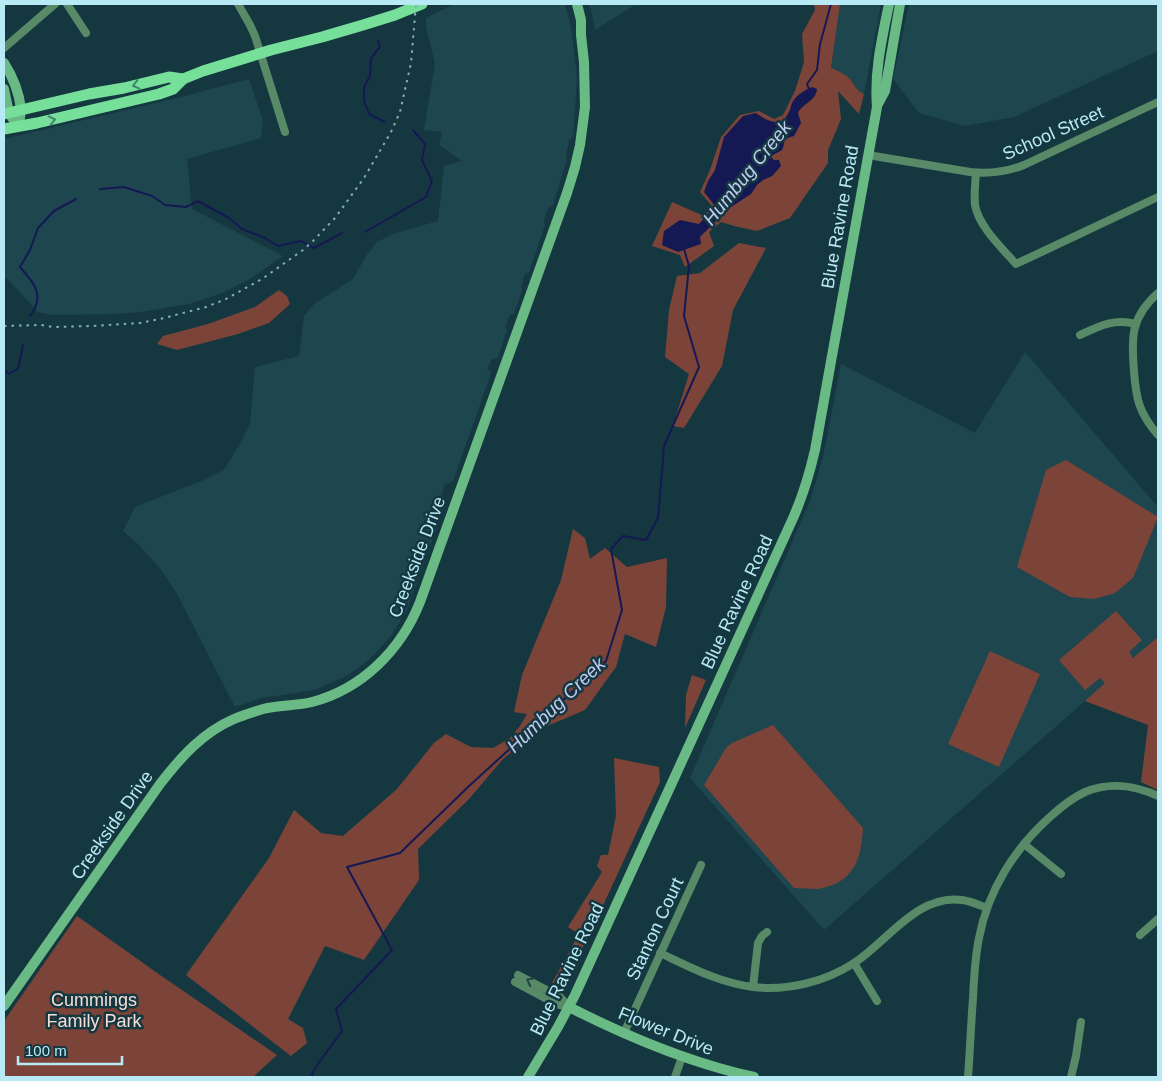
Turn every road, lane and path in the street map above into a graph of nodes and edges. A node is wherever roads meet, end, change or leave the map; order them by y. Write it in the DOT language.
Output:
graph roads {
  1 [pos="55,4"];
  2 [pos="67,4"];
  3 [pos="238,4"];
  4 [pos="422,4"];
  5 [pos="577,4"];
  6 [pos="890,4"];
  7 [pos="900,4"];
  8 [pos="885,27"];
  9 [pos="86,33"];
  10 [pos="4,48"];
  11 [pos="260,54"];
  12 [pos="4,63"];
  13 [pos="888,72"];
  14 [pos="183,79"];
  15 [pos="4,89"];
  16 [pos="1158,102"];
  17 [pos="877,107"];
  18 [pos="21,110"];
  19 [pos="6,113"];
  20 [pos="19,126"];
  21 [pos="4,129"];
  22 [pos="285,132"];
  23 [pos="868,155"];
  24 [pos="976,173"];
  25 [pos="1158,197"];
  26 [pos="1158,293"];
  27 [pos="1136,324"];
  28 [pos="1080,335"];
  29 [pos="1158,435"];
  30 [pos="1158,796"];
  31 [pos="1024,844"];
  32 [pos="701,865"];
  33 [pos="1060,874"];
  34 [pos="987,908"];
  35 [pos="1158,920"];
  36 [pos="766,932"];
  37 [pos="1140,935"];
  38 [pos="660,953"];
  39 [pos="854,963"];
  40 [pos="517,979"];
  41 [pos="753,987"];
  42 [pos="877,1001"];
  43 [pos="4,1006"];
  44 [pos="569,1007"];
  45 [pos="1080,1022"];
  46 [pos="624,1033"];
  47 [pos="682,1057"];
  48 [pos="528,1077"];
  49 [pos="674,1077"];
  50 [pos="754,1077"];
  51 [pos="968,1077"];
  52 [pos="1071,1077"];
  1 -- 10 [label="street"];
  2 -- 9 [label="street"];
  3 -- 11 [label="street"];
  4 -- 11 [label="main road"];
  5 -- 43 [label="street, Creekside Drive"];
  6 -- 8 [label="street, Blue Ravine Road"];
  7 -- 13 [label="street, Blue Ravine Road"];
  8 -- 13 [label="street"];
  8 -- 17 [label="street, Blue Ravine Road"];
  11 -- 14 [label="main road"];
  11 -- 22 [label="street"];
  12 -- 18 [label="street"];
  13 -- 17 [label="street, Blue Ravine Road"];
  14 -- 18 [label="main road, one-way"];
  20 -- 14 [label="main road, one-way"];
  15 -- 19 [label="street"];
  16 -- 24 [label="street, School Street"];
  17 -- 23 [label="street, Blue Ravine Road"];
  18 -- 19 [label="main road"];
  18 -- 20 [label="street"];
  19 -- 20 [label="street"];
  20 -- 21 [label="main road"];
  23 -- 24 [label="street, School Street"];
  23 -- 44 [label="street, Blue Ravine Road"];
  24 -- 25 [label="street"];
  26 -- 27 [label="street"];
  27 -- 28 [label="street"];
  27 -- 29 [label="street"];
  30 -- 31 [label="street"];
  31 -- 33 [label="street"];
  31 -- 34 [label="street"];
  32 -- 38 [label="street, Stanton Court"];
  34 -- 39 [label="street"];
  34 -- 51 [label="street"];
  35 -- 37 [label="street"];
  36 -- 41 [label="street"];
  38 -- 41 [label="street"];
  38 -- 46 [label="street, Stanton Court"];
  39 -- 41 [label="street"];
  39 -- 42 [label="street"];
  40 -- 44 [label="street, Flower Drive"];
  44 -- 46 [label="street, Flower Drive"];
  44 -- 48 [label="street, Blue Ravine Road"];
  45 -- 52 [label="street"];
  46 -- 47 [label="street, Flower Drive"];
  47 -- 49 [label="street"];
  47 -- 50 [label="street, Flower Drive"];
}
